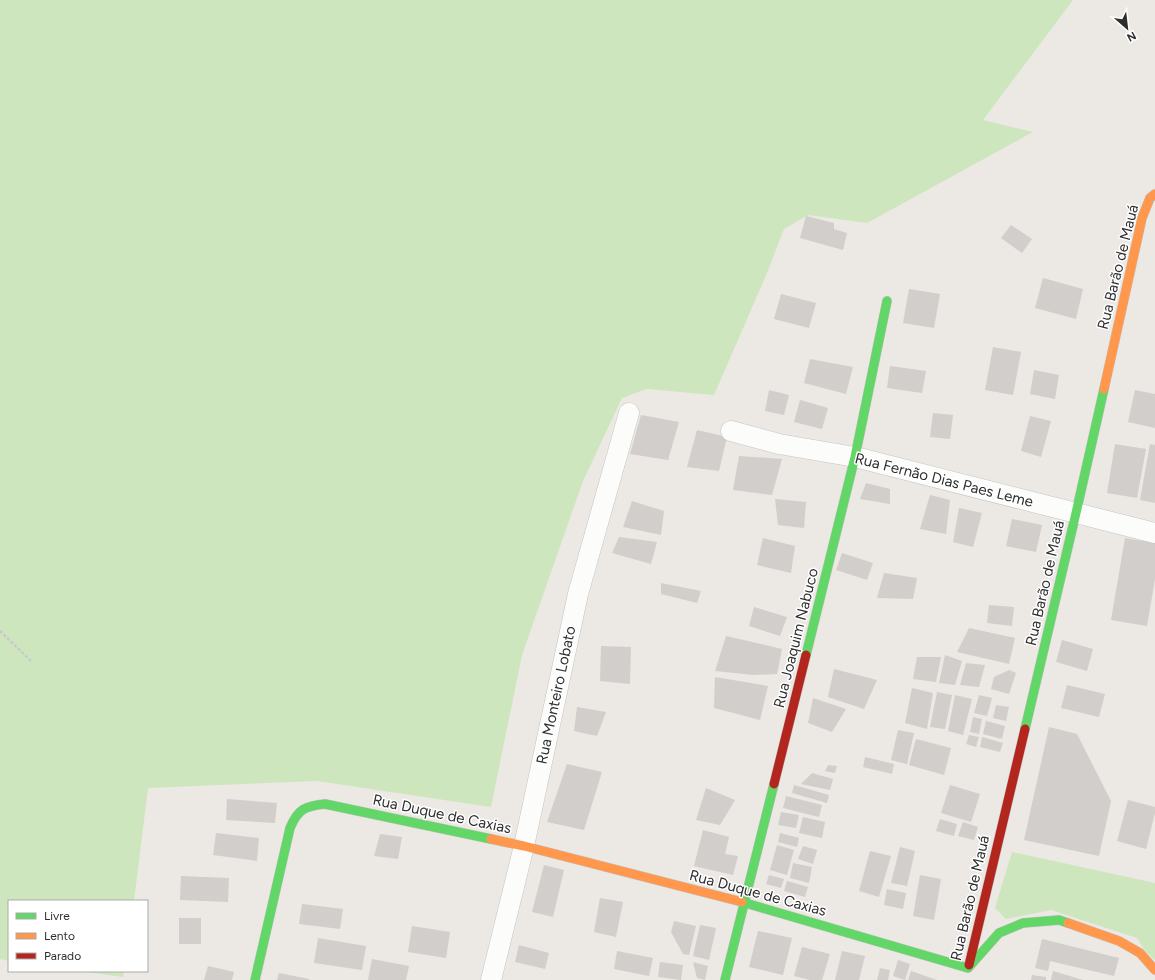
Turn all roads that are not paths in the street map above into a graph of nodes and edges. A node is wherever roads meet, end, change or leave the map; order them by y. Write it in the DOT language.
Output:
graph roads {
  1 [pos="1155,194"];
  2 [pos="887,301"];
  3 [pos="629,413"];
  4 [pos="731,431"];
  5 [pos="855,457"];
  6 [pos="1076,513"];
  7 [pos="1155,533"];
  8 [pos="524,846"];
  9 [pos="744,903"];
  10 [pos="1155,970"];
  11 [pos="968,971"];
  12 [pos="255,980"];
  13 [pos="491,980"];
  14 [pos="725,980"];
  1 -- 6 [label="street, Rua Barão de Mauá"];
  2 -- 5 [label="street, Rua Joaquim Nabuco"];
  3 -- 8 [label="street, Rua Monteiro Lobato"];
  4 -- 5 [label="street, Rua Fernão Dias Paes Leme"];
  5 -- 6 [label="street, Rua Fernão Dias Paes Leme"];
  5 -- 9 [label="street, Rua Joaquim Nabuco"];
  6 -- 7 [label="street, Rua Fernão Dias Paes Leme"];
  6 -- 11 [label="street, Rua Barão de Mauá"];
  8 -- 9 [label="street, Rua Duque de Caxias"];
  8 -- 12 [label="street, Rua Duque de Caxias"];
  8 -- 13 [label="street, Rua Monteiro Lobato"];
  9 -- 11 [label="street, Rua Duque de Caxias"];
  9 -- 14 [label="street, Rua Joaquim Nabuco"];
  10 -- 11 [label="street"];
}
